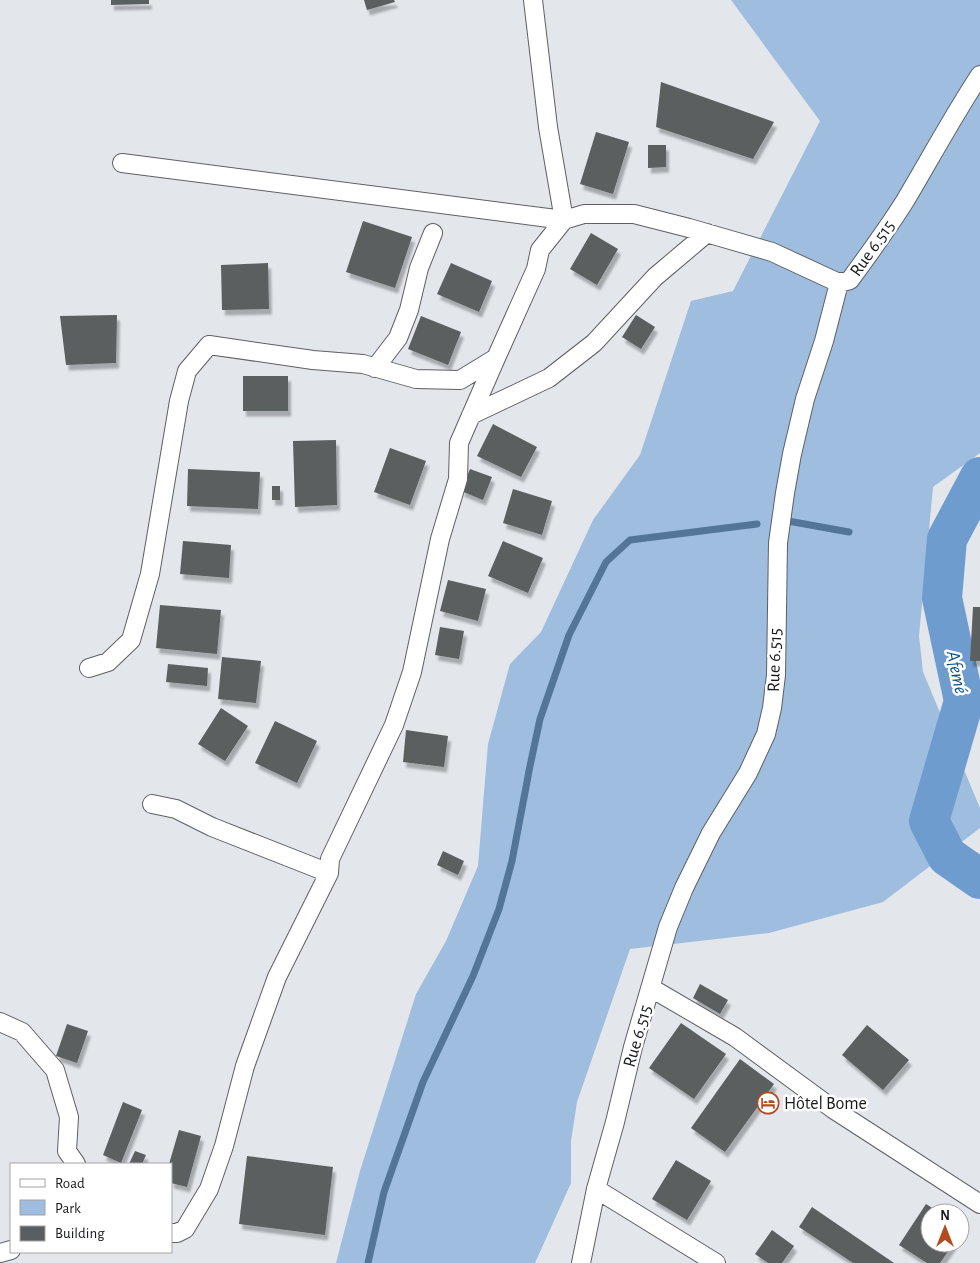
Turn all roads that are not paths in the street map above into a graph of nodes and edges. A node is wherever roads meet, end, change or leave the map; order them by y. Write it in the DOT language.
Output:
graph roads {
  1 [pos="533,0"];
  2 [pos="980,75"];
  3 [pos="122,163"];
  4 [pos="564,220"];
  5 [pos="433,233"];
  6 [pos="707,233"];
  7 [pos="839,283"];
  8 [pos="496,358"];
  9 [pos="375,368"];
  10 [pos="471,415"];
  11 [pos="89,668"];
  12 [pos="152,804"];
  13 [pos="329,873"];
  14 [pos="650,988"];
  15 [pos="0,1022"];
  16 [pos="75,1163"];
  17 [pos="596,1189"];
  18 [pos="980,1204"];
  19 [pos="172,1232"];
  20 [pos="581,1263"];
  21 [pos="716,1263"];
  1 -- 4 [label="street"];
  2 -- 7 [label="street, Rue 6.515"];
  3 -- 4 [label="street"];
  4 -- 6 [label="street"];
  4 -- 8 [label="street"];
  5 -- 9 [label="street"];
  6 -- 7 [label="street"];
  6 -- 10 [label="street"];
  7 -- 14 [label="street, Rue 6.515"];
  8 -- 9 [label="street"];
  8 -- 10 [label="street"];
  9 -- 11 [label="street"];
  10 -- 13 [label="street"];
  12 -- 13 [label="street"];
  13 -- 19 [label="street"];
  14 -- 17 [label="street, Rue 6.515"];
  14 -- 18 [label="street"];
  15 -- 16 [label="street"];
  17 -- 20 [label="street, Rue 6.515"];
  17 -- 21 [label="street"];
}
